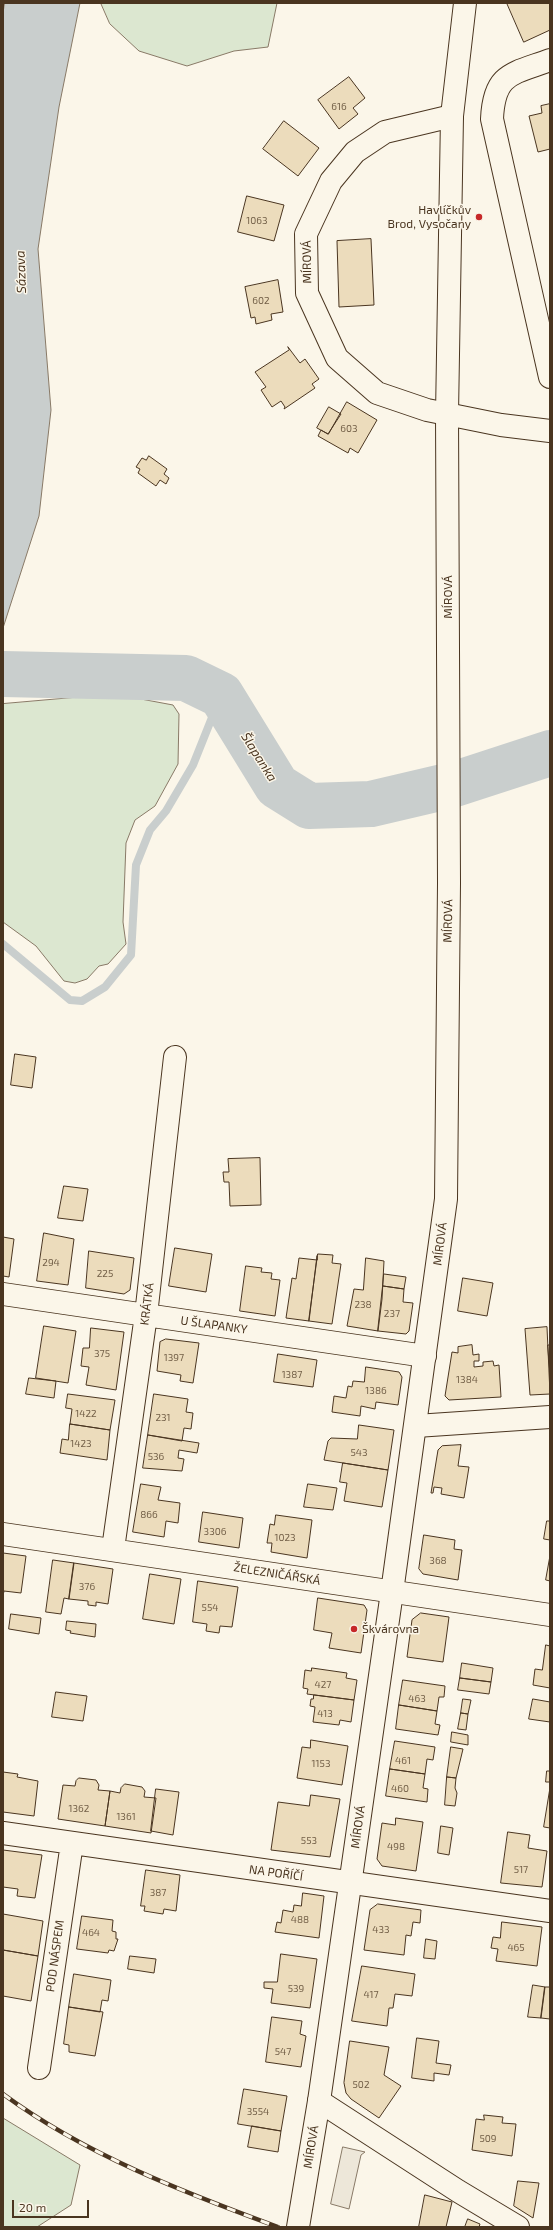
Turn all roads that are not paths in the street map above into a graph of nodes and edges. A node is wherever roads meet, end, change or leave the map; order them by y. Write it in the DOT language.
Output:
graph roads {
  1 [pos="465,3"];
  2 [pos="550,60"];
  3 [pos="452,116"];
  4 [pos="550,377"];
  5 [pos="447,414"];
  6 [pos="550,431"];
  7 [pos="175,1057"];
  8 [pos="3,1294"];
  9 [pos="146,1315"];
  10 [pos="426,1356"];
  11 [pos="550,1417"];
  12 [pos="416,1426"];
  13 [pos="3,1534"];
  14 [pos="113,1549"];
  15 [pos="392,1592"];
  16 [pos="550,1615"];
  17 [pos="3,1833"];
  18 [pos="72,1843"];
  19 [pos="349,1884"];
  20 [pos="550,1911"];
  21 [pos="39,2068"];
  22 [pos="319,2100"];
  23 [pos="298,2227"];
  24 [pos="518,2227"];
  1 -- 3 [label="street, MÍROVÁ"];
  2 -- 4 [label="street"];
  3 -- 5 [label="street, MÍROVÁ"];
  3 -- 5 [label="street, MÍROVÁ"];
  5 -- 6 [label="street, MÍROVÁ"];
  5 -- 10 [label="street, MÍROVÁ"];
  7 -- 9 [label="street, KRÁTKÁ"];
  8 -- 9 [label="street, U ŠLAPANKY"];
  9 -- 10 [label="street, U ŠLAPANKY"];
  9 -- 14 [label="street, KRÁTKÁ"];
  10 -- 12 [label="street, MÍROVÁ"];
  11 -- 12 [label="street"];
  12 -- 15 [label="street, MÍROVÁ"];
  13 -- 14 [label="street, ŽELEZNIČÁŘSKÁ"];
  14 -- 15 [label="street, ŽELEZNIČÁŘSKÁ"];
  15 -- 16 [label="street, ŽELEZNIČÁŘSKÁ"];
  15 -- 19 [label="street, MÍROVÁ"];
  17 -- 18 [label="street, NA POŘÍČÍ"];
  18 -- 19 [label="street, NA POŘÍČÍ"];
  18 -- 21 [label="street, POD NÁSPEM"];
  19 -- 20 [label="street, NA POŘÍČÍ"];
  19 -- 22 [label="street, MÍROVÁ"];
  22 -- 23 [label="street, MÍROVÁ"];
  22 -- 24 [label="street"];
}
